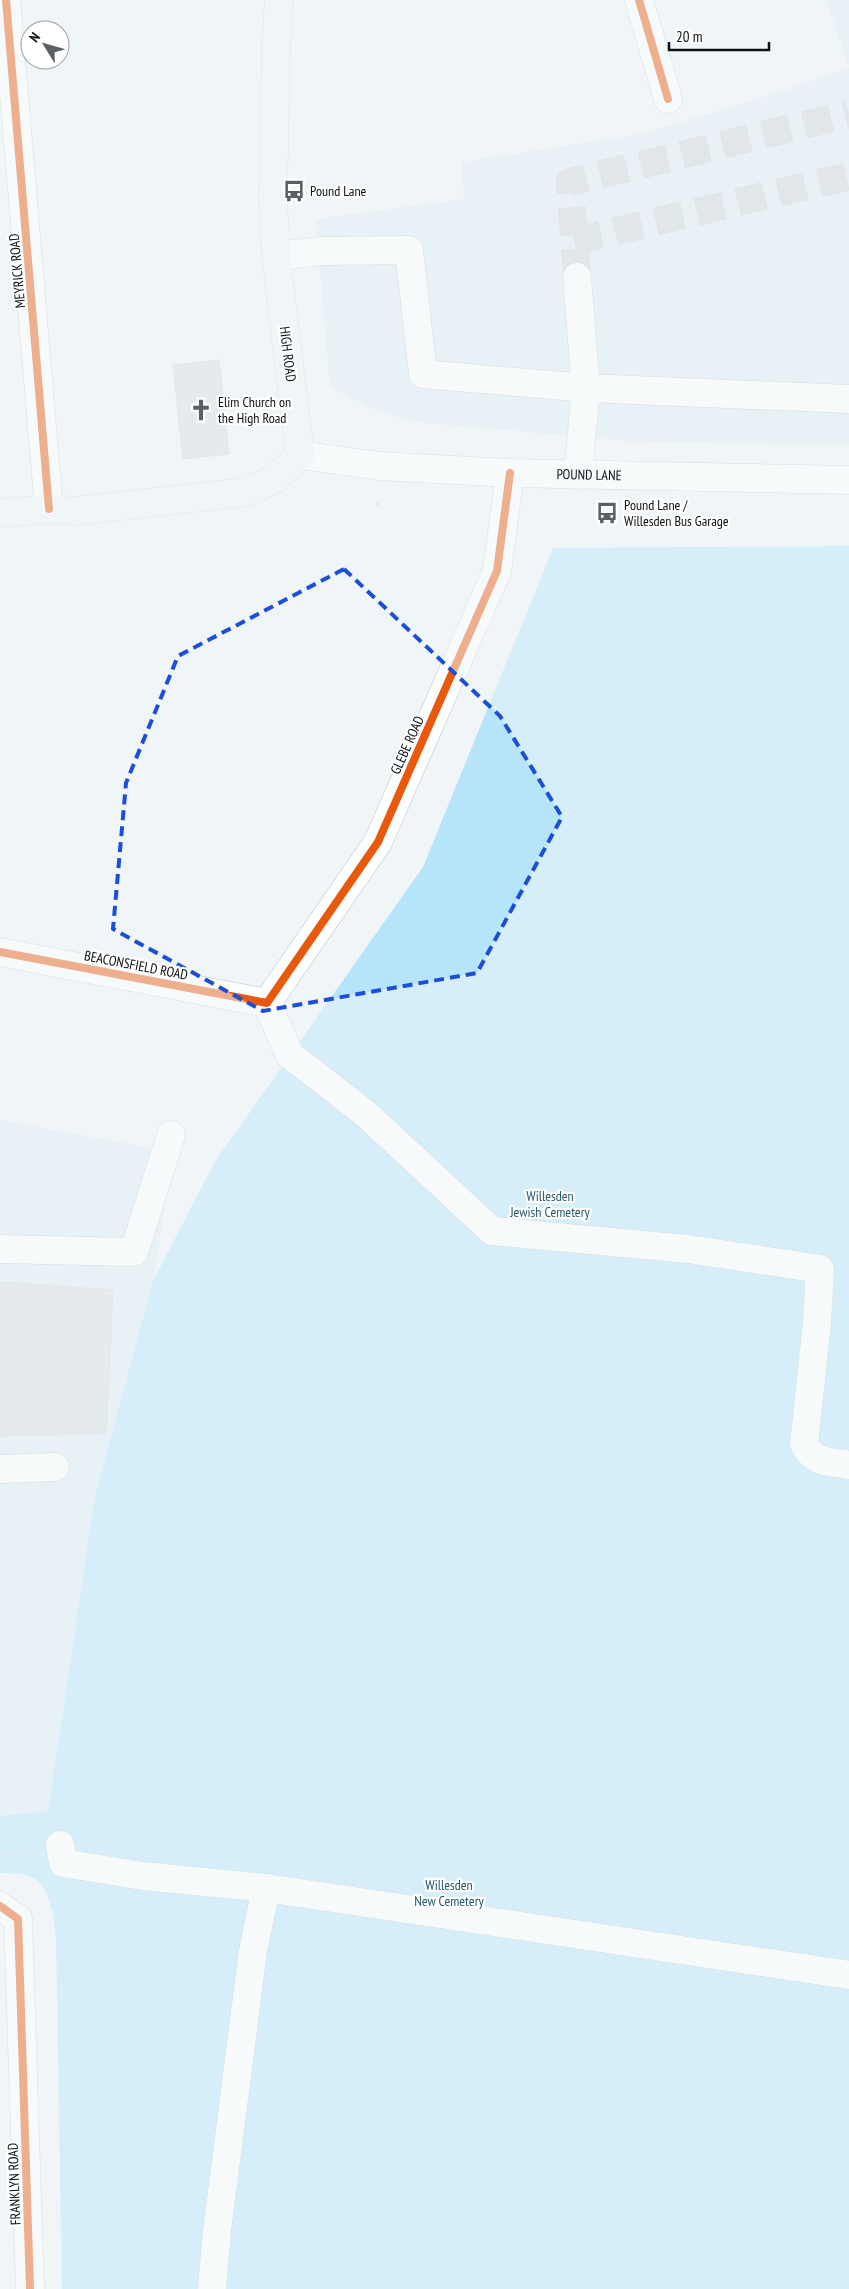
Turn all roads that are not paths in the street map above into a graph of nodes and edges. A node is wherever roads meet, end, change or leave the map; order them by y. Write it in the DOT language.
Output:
graph roads {
  1 [pos="6,0"];
  2 [pos="280,0"];
  3 [pos="639,0"];
  4 [pos="668,99"];
  5 [pos="276,256"];
  6 [pos="577,277"];
  7 [pos="586,388"];
  8 [pos="849,400"];
  9 [pos="300,455"];
  10 [pos="510,473"];
  11 [pos="578,475"];
  12 [pos="849,480"];
  13 [pos="49,509"];
  14 [pos="0,513"];
  15 [pos="0,952"];
  16 [pos="267,1003"];
  17 [pos="171,1135"];
  18 [pos="0,1249"];
  19 [pos="849,1465"];
  20 [pos="55,1467"];
  21 [pos="0,1469"];
  22 [pos="60,1845"];
  23 [pos="266,1888"];
  24 [pos="0,1906"];
  25 [pos="849,1975"];
  26 [pos="30,2289"];
  27 [pos="212,2289"];
  1 -- 13 [label="street, MEYRICK ROAD"];
  2 -- 5 [label="main road, HIGH ROAD"];
  3 -- 4 [label="street"];
  5 -- 7 [label="street"];
  5 -- 9 [label="main road, HIGH ROAD"];
  6 -- 7 [label="street"];
  7 -- 8 [label="street"];
  7 -- 11 [label="street"];
  9 -- 10 [label="street, POUND LANE"];
  9 -- 13 [label="main road"];
  10 -- 11 [label="street, POUND LANE"];
  10 -- 16 [label="street, GLEBE ROAD"];
  11 -- 12 [label="street, POUND LANE"];
  13 -- 14 [label="main road"];
  15 -- 16 [label="street, BEACONSFIELD ROAD"];
  16 -- 19 [label="street"];
  17 -- 18 [label="street"];
  20 -- 21 [label="street"];
  22 -- 23 [label="street"];
  23 -- 25 [label="street"];
  23 -- 27 [label="street"];
  24 -- 26 [label="street, FRANKLYN ROAD"];
}
